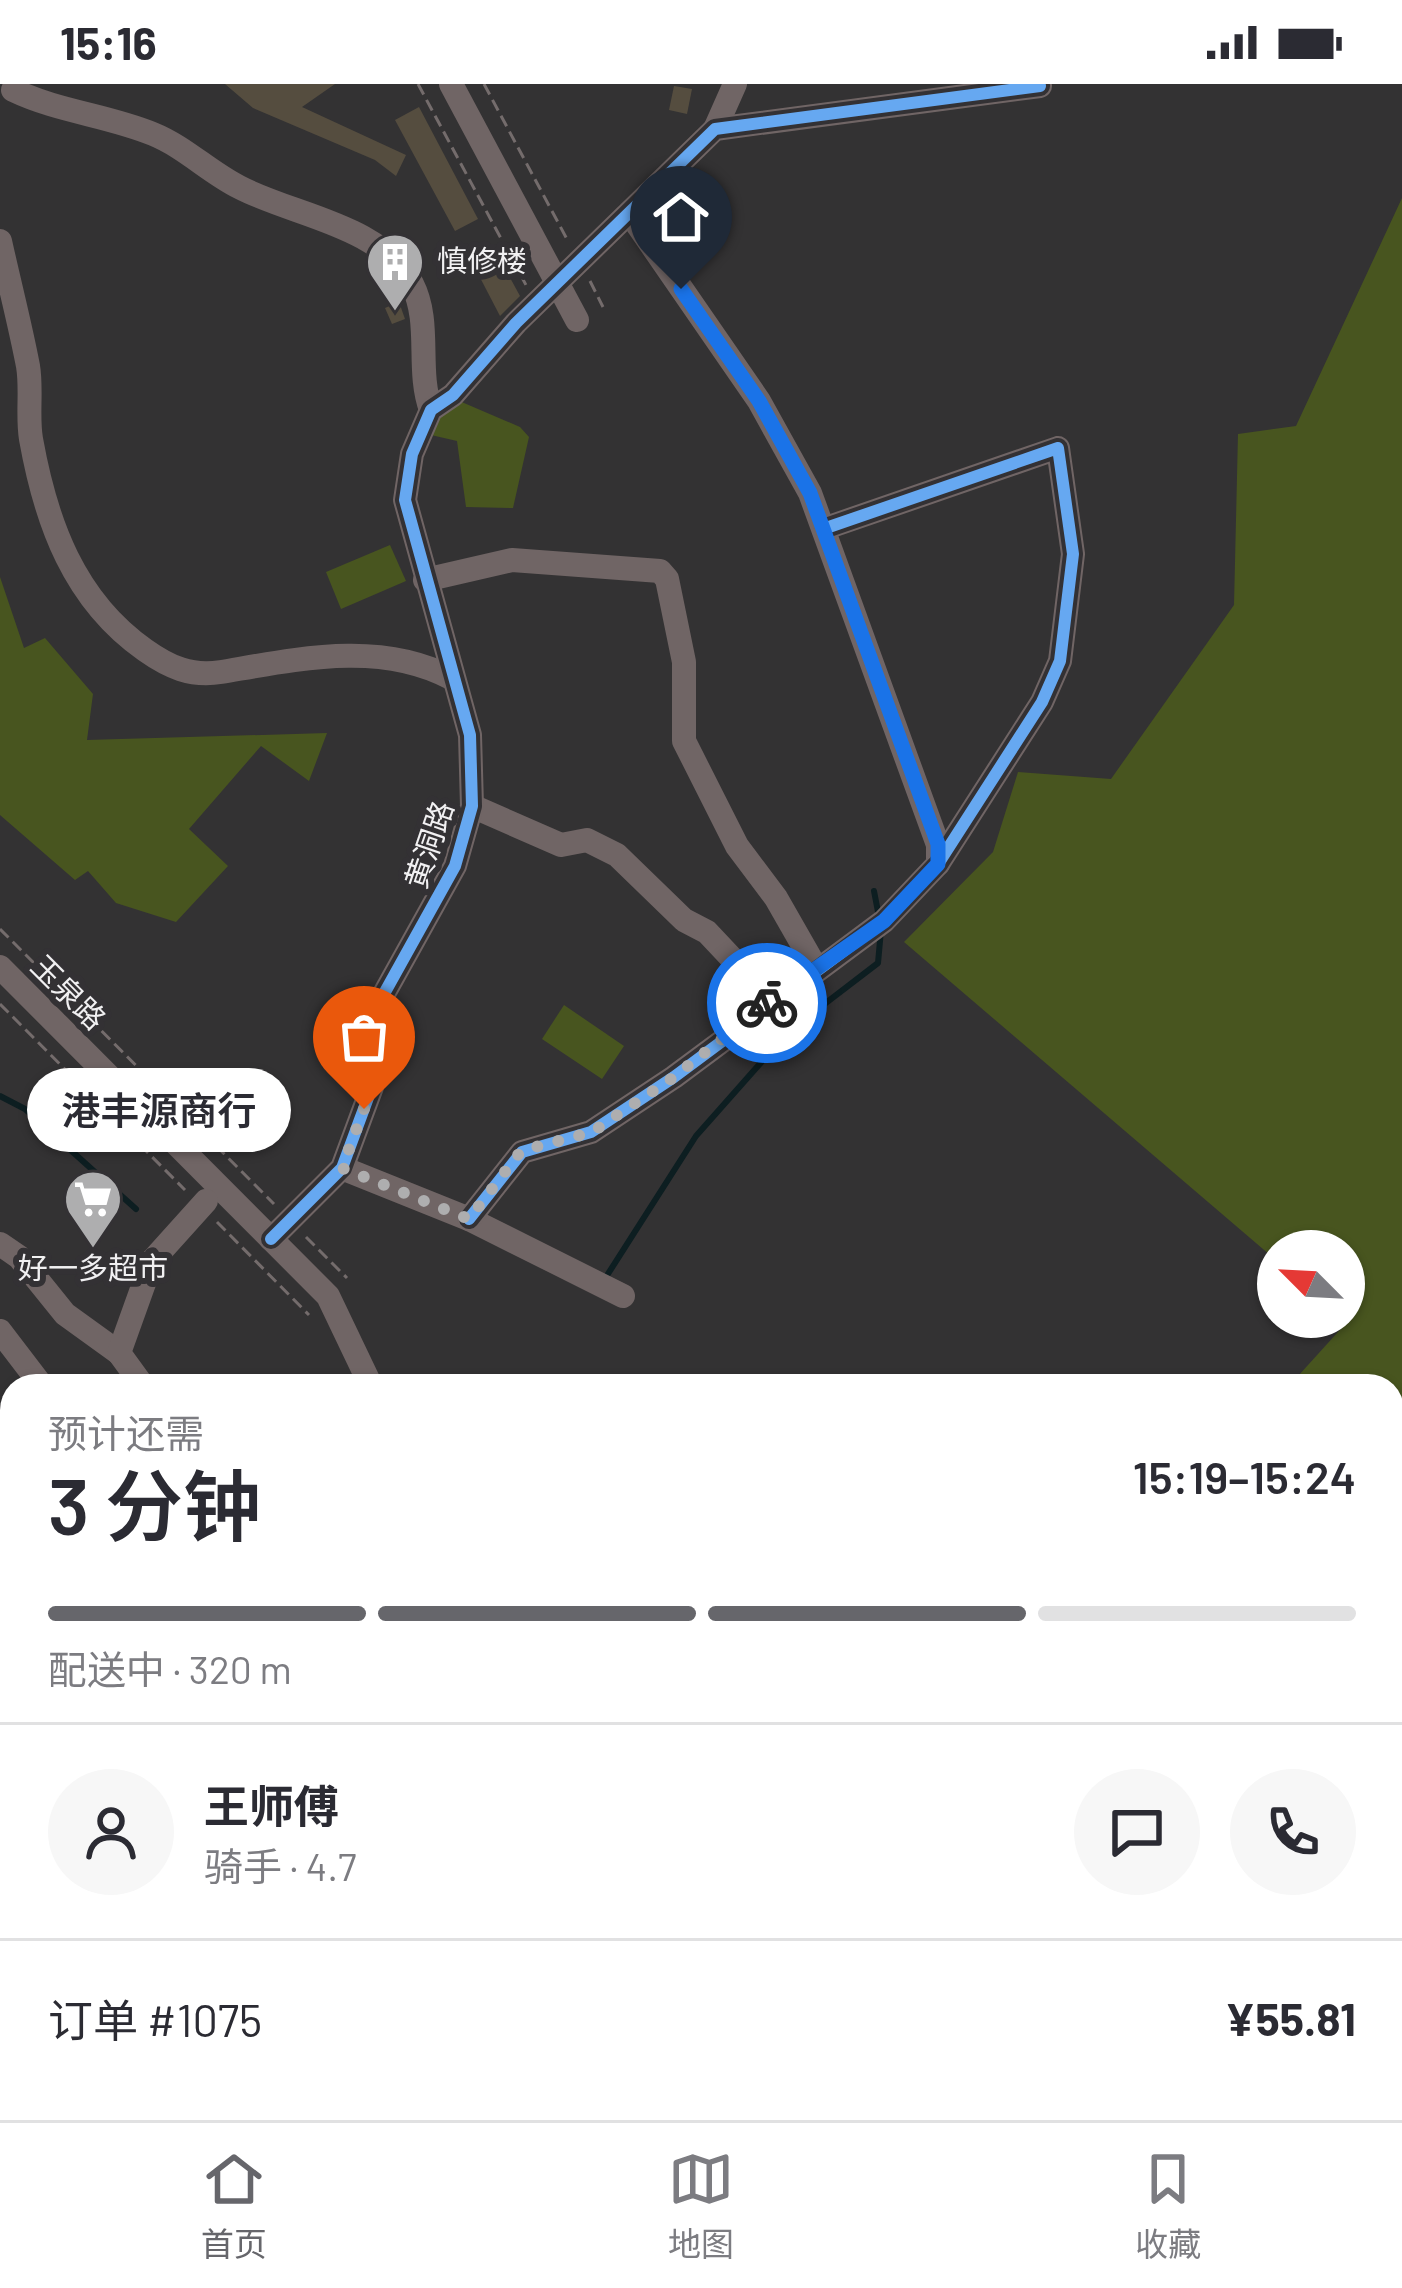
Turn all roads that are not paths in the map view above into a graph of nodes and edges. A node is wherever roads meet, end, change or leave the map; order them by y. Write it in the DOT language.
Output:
graph roads {
  1 [pos="451,84"];
  2 [pos="735,84"];
  3 [pos="1040,86"];
  4 [pos="14,89"];
  5 [pos="716,129"];
  6 [pos="630,214"];
  7 [pos="0,241"];
  8 [pos="578,320"];
  9 [pos="431,410"];
  10 [pos="826,528"];
  11 [pos="425,580"];
  12 [pos="453,680"];
  13 [pos="472,806"];
  14 [pos="938,864"];
  15 [pos="0,967"];
  16 [pos="816,968"];
  17 [pos="771,1000"];
  18 [pos="342,1168"];
  19 [pos="204,1206"];
  20 [pos="469,1219"];
  21 [pos="272,1239"];
  22 [pos="0,1244"];
  23 [pos="622,1296"];
  24 [pos="0,1331"];
  25 [pos="118,1353"];
  26 [pos="33,1374"];
  27 [pos="134,1374"];
  28 [pos="365,1374"];
  1 -- 8 [label="street"];
  2 -- 5 [label="street"];
  3 -- 5 [label="street"];
  4 -- 9 [label="street"];
  5 -- 6 [label="street, 黄洞路"];
  6 -- 9 [label="street, 黄洞路"];
  6 -- 10 [label="street"];
  7 -- 12 [label="street"];
  9 -- 11 [label="street, 黄洞路"];
  10 -- 14 [label="street"];
  10 -- 14 [label="street"];
  11 -- 12 [label="street, 黄洞路"];
  11 -- 16 [label="street"];
  12 -- 13 [label="street, 黄洞路"];
  13 -- 17 [label="street"];
  13 -- 18 [label="street, 黄洞路"];
  14 -- 16 [label="street"];
  15 -- 21 [label="street, 玉泉路"];
  16 -- 17 [label="street"];
  17 -- 20 [label="street"];
  18 -- 20 [label="street"];
  18 -- 21 [label="street, 黄洞路"];
  19 -- 25 [label="street"];
  20 -- 23 [label="street"];
  21 -- 28 [label="street, 玉泉路"];
  22 -- 25 [label="street"];
  24 -- 26 [label="street"];
  25 -- 27 [label="street"];
}
